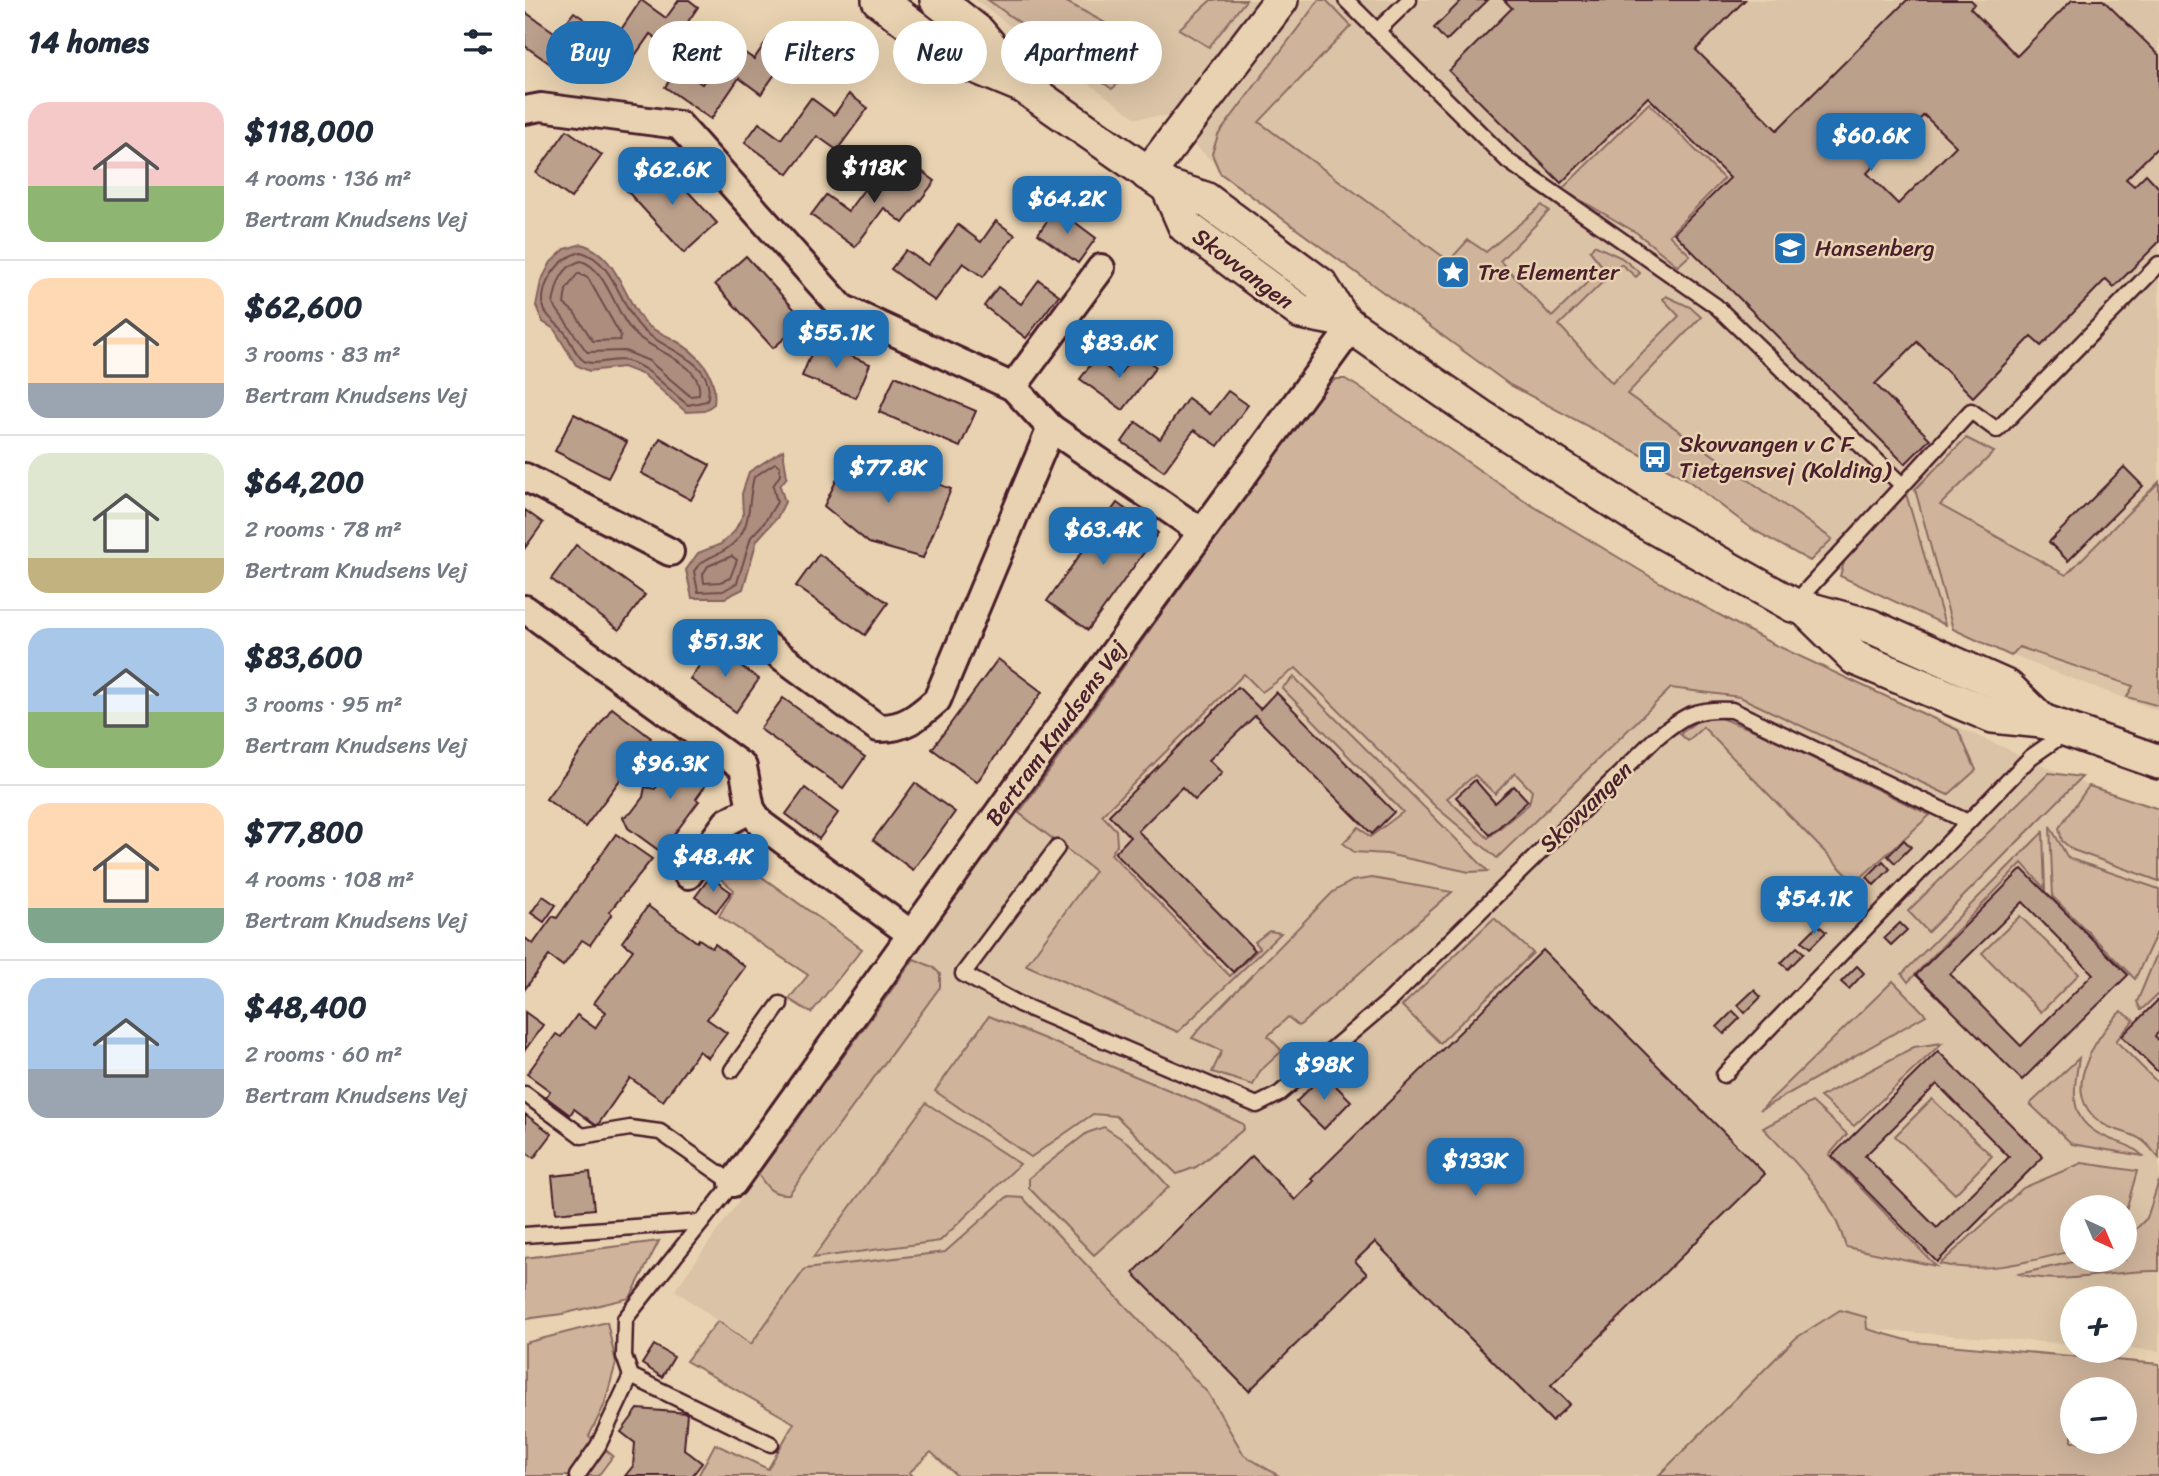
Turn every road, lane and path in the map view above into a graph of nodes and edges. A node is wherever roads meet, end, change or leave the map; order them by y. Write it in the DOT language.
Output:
graph roads {
  1 [pos="879,0"];
  2 [pos="937,0"];
  3 [pos="1281,0"];
  4 [pos="1346,0"];
  5 [pos="1409,0"];
  6 [pos="1377,31"];
  7 [pos="1023,86"];
  8 [pos="525,110"];
  9 [pos="1158,180"];
  10 [pos="2159,264"];
  11 [pos="1101,268"];
  12 [pos="1347,324"];
  13 [pos="1013,387"];
  14 [pos="1051,428"];
  15 [pos="525,477"];
  16 [pos="1902,485"];
  17 [pos="1202,532"];
  18 [pos="670,552"];
  19 [pos="1799,607"];
  20 [pos="525,609"];
  21 [pos="758,639"];
  22 [pos="2055,725"];
  23 [pos="2159,762"];
  24 [pos="751,809"];
  25 [pos="1968,822"];
  26 [pos="1057,848"];
  27 [pos="688,875"];
  28 [pos="911,934"];
  29 [pos="780,1004"];
  30 [pos="731,1070"];
  31 [pos="1724,1076"];
  32 [pos="525,1094"];
  33 [pos="733,1183"];
  34 [pos="702,1222"];
  35 [pos="525,1235"];
  36 [pos="631,1376"];
  37 [pos="771,1444"];
  38 [pos="577,1476"];
  1 -- 7 [label="street, Skovvangen"];
  2 -- 7 [label="street, Skovvangen"];
  3 -- 9 [label="street"];
  4 -- 6 [label="lane"];
  5 -- 6 [label="lane"];
  6 -- 16 [label="lane"];
  7 -- 9 [label="street, Skovvangen"];
  8 -- 13 [label="street"];
  9 -- 12 [label="street, Skovvangen"];
  10 -- 16 [label="lane"];
  11 -- 13 [label="street"];
  12 -- 17 [label="street, Bertram Knudsens Vej"];
  12 -- 19 [label="street, Skovvangen"];
  13 -- 14 [label="street"];
  14 -- 17 [label="street"];
  14 -- 21 [label="street"];
  15 -- 18 [label="street"];
  16 -- 19 [label="lane"];
  17 -- 28 [label="street, Bertram Knudsens Vej"];
  19 -- 22 [label="street, Skovvangen"];
  20 -- 24 [label="street"];
  22 -- 23 [label="street, Skovvangen"];
  22 -- 25 [label="lane"];
  24 -- 27 [label="street"];
  24 -- 28 [label="street"];
  25 -- 26 [label="lane, Skovvangen"];
  25 -- 31 [label="lane"];
  28 -- 33 [label="street, Bertram Knudsens Vej"];
  29 -- 30 [label="lane"];
  32 -- 33 [label="lane"];
  33 -- 34 [label="lane"];
  34 -- 35 [label="lane"];
  34 -- 36 [label="lane"];
  36 -- 37 [label="lane"];
  36 -- 38 [label="lane"];
}
